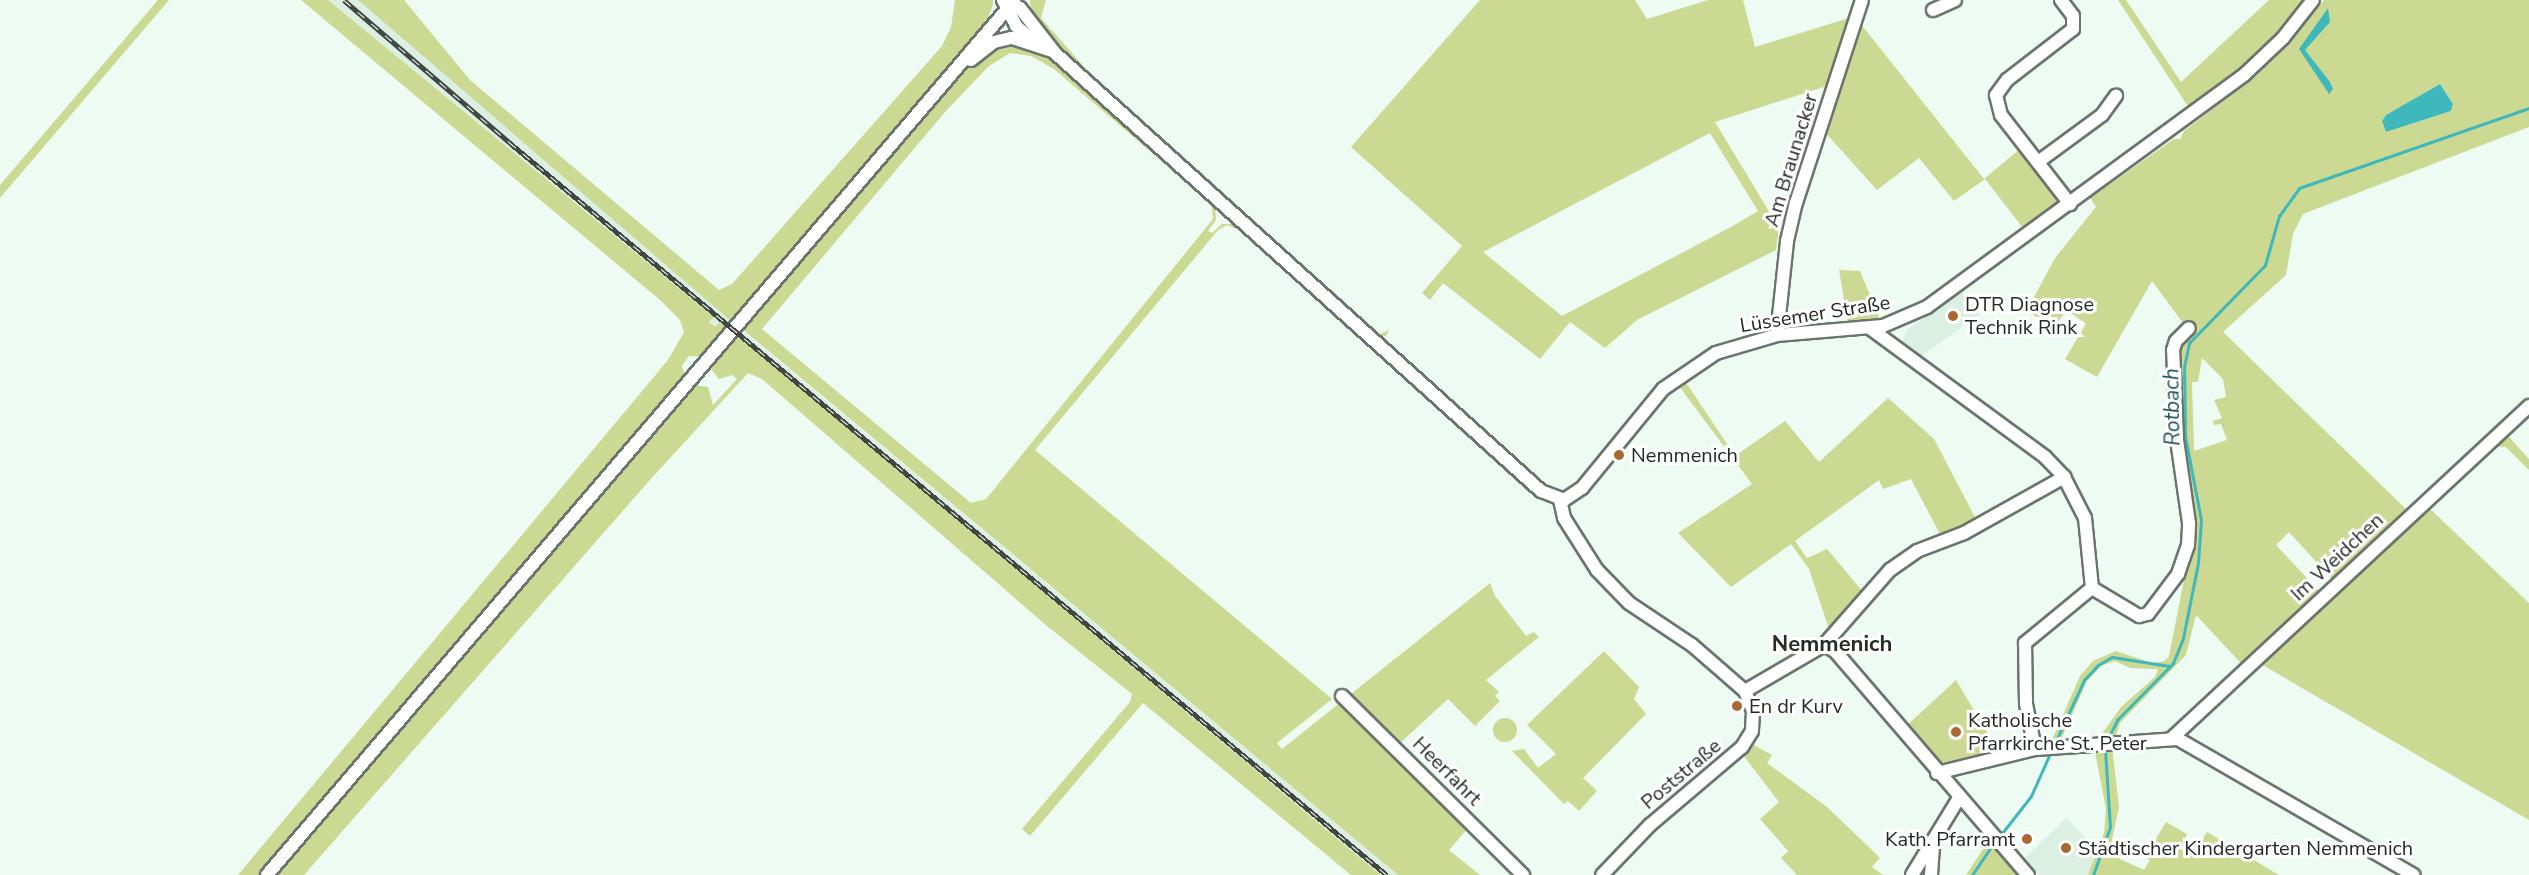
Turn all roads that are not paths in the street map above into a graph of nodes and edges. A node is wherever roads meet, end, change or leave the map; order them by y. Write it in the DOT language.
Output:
graph roads {
  1 [pos="1862,0"];
  2 [pos="1955,0"];
  3 [pos="2061,0"];
  4 [pos="2313,0"];
  5 [pos="1009,2"];
  6 [pos="1933,10"];
  7 [pos="1036,43"];
  8 [pos="1055,53"];
  9 [pos="950,76"];
  10 [pos="2116,96"];
  11 [pos="2038,162"];
  12 [pos="2070,204"];
  13 [pos="2189,328"];
  14 [pos="1871,329"];
  15 [pos="1777,335"];
  16 [pos="2529,406"];
  17 [pos="2064,477"];
  18 [pos="1560,500"];
  19 [pos="2092,588"];
  20 [pos="1824,645"];
  21 [pos="1745,691"];
  22 [pos="1342,696"];
  23 [pos="2172,738"];
  24 [pos="2035,749"];
  25 [pos="1937,773"];
  26 [pos="1959,798"];
  27 [pos="1933,840"];
  28 [pos="267,875"];
  29 [pos="1523,875"];
  30 [pos="1602,875"];
  31 [pos="1912,875"];
  32 [pos="1931,875"];
  33 [pos="2028,875"];
  34 [pos="2414,875"];
  1 -- 15 [label="street, Am Braunacker"];
  2 -- 6 [label="street"];
  3 -- 11 [label="street"];
  4 -- 12 [label="street, Lüssemer Straße"];
  5 -- 7 [label="street"];
  5 -- 8 [label="street"];
  5 -- 9 [label="street"];
  7 -- 8 [label="street"];
  7 -- 9 [label="street"];
  8 -- 18 [label="street"];
  9 -- 28 [label="street"];
  10 -- 11 [label="street"];
  11 -- 12 [label="street"];
  12 -- 14 [label="street, Lüssemer Straße"];
  13 -- 19 [label="street"];
  14 -- 15 [label="street, Lüssemer Straße"];
  14 -- 17 [label="street"];
  15 -- 18 [label="street, Lüssemer Straße"];
  16 -- 23 [label="street, Im Weidchen"];
  17 -- 19 [label="street"];
  17 -- 20 [label="street"];
  18 -- 21 [label="street"];
  19 -- 24 [label="street"];
  20 -- 21 [label="street"];
  20 -- 25 [label="street"];
  21 -- 30 [label="street, Poststraße"];
  22 -- 29 [label="street, Heerfahrt"];
  23 -- 24 [label="street"];
  23 -- 34 [label="street"];
  24 -- 25 [label="street"];
  25 -- 26 [label="street"];
  26 -- 27 [label="street"];
  26 -- 33 [label="street"];
  27 -- 31 [label="street"];
  27 -- 32 [label="street"];
}
